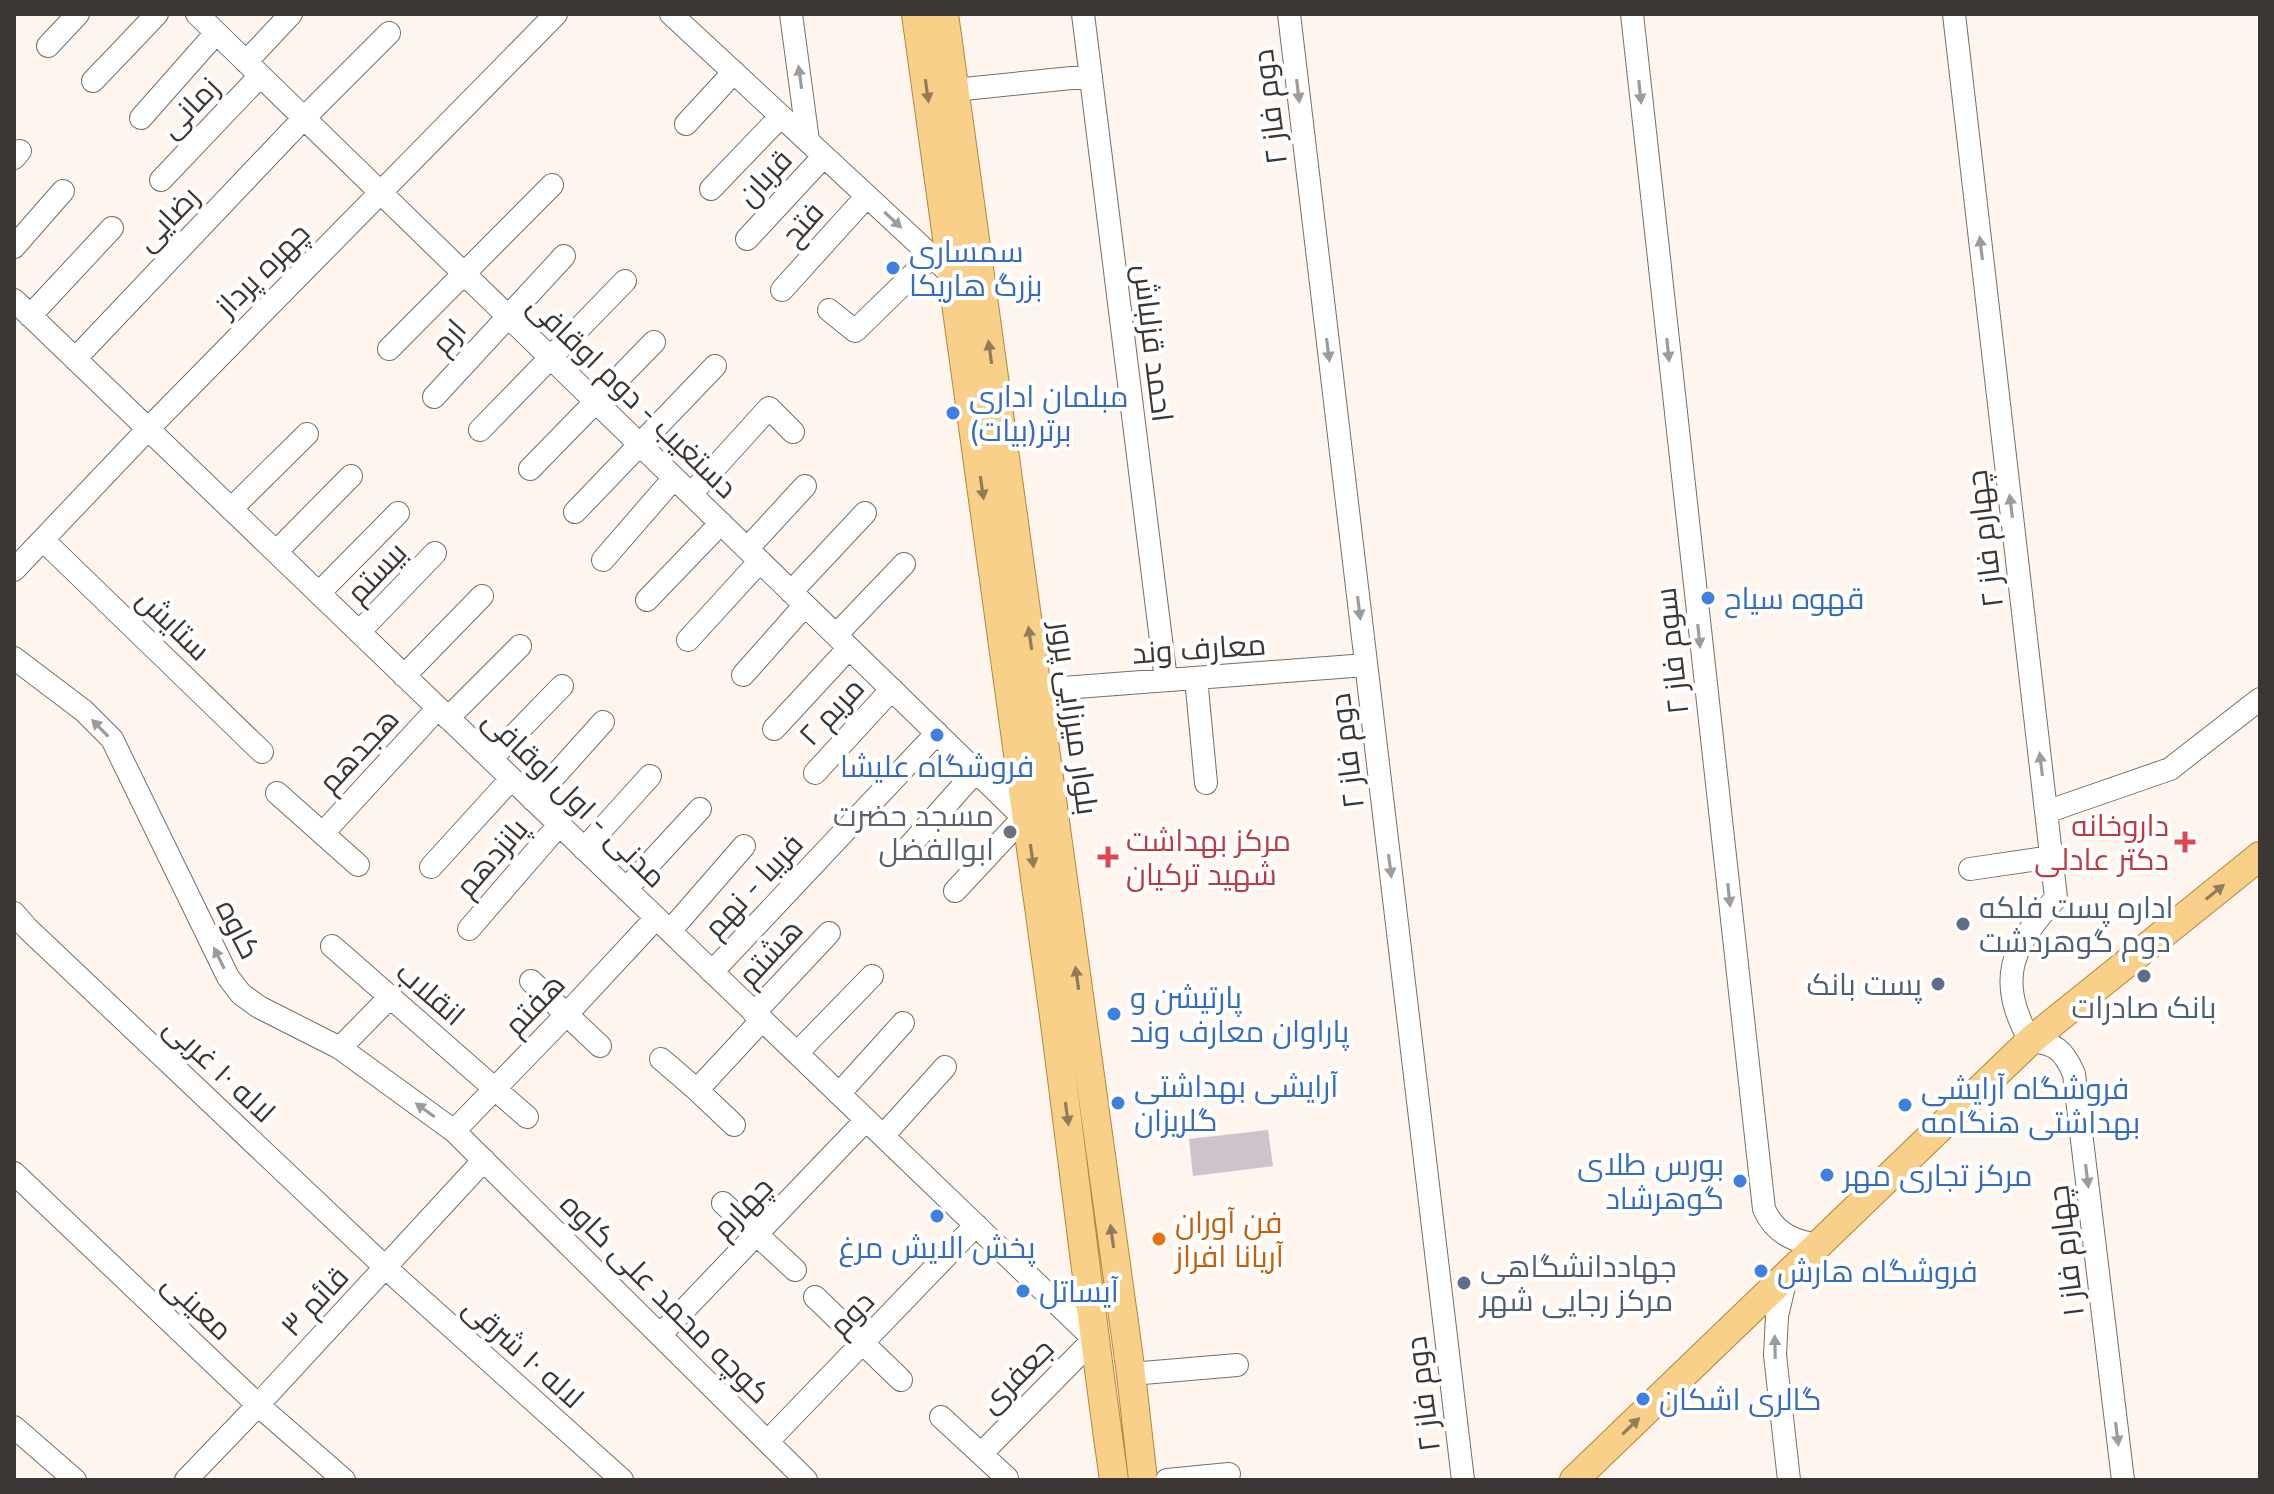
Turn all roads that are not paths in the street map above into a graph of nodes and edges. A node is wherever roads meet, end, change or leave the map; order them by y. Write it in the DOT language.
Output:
graph roads {
  1 [pos="78,14"];
  2 [pos="157,14"];
  3 [pos="197,14"];
  4 [pos="291,14"];
  5 [pos="556,14"];
  6 [pos="671,14"];
  7 [pos="791,14"];
  8 [pos="916,14"];
  9 [pos="944,14"];
  10 [pos="1083,14"];
  11 [pos="1289,14"];
  12 [pos="1632,14"];
  13 [pos="1954,14"];
  14 [pos="216,33"];
  15 [pos="389,33"];
  16 [pos="48,46"];
  17 [pos="253,69"];
  18 [pos="734,72"];
  19 [pos="1091,76"];
  20 [pos="93,81"];
  21 [pos="954,90"];
  22 [pos="781,116"];
  23 [pos="141,118"];
  24 [pos="304,118"];
  25 [pos="686,124"];
  26 [pos="816,149"];
  27 [pos="161,180"];
  28 [pos="552,185"];
  29 [pos="711,189"];
  30 [pos="63,191"];
  31 [pos="380,192"];
  32 [pos="867,196"];
  33 [pos="112,228"];
  34 [pos="747,239"];
  35 [pos="14,247"];
  36 [pos="564,256"];
  37 [pos="942,266"];
  38 [pos="464,274"];
  39 [pos="625,281"];
  40 [pos="782,290"];
  41 [pos="22,308"];
  42 [pos="829,310"];
  43 [pos="507,316"];
  44 [pos="654,342"];
  45 [pos="389,349"];
  46 [pos="550,357"];
  47 [pos="75,359"];
  48 [pos="715,366"];
  49 [pos="434,397"];
  50 [pos="597,402"];
  51 [pos="148,429"];
  52 [pos="480,430"];
  53 [pos="793,432"];
  54 [pos="307,434"];
  55 [pos="640,444"];
  56 [pos="530,469"];
  57 [pos="351,476"];
  58 [pos="674,478"];
  59 [pos="805,486"];
  60 [pos="691,494"];
  61 [pos="231,509"];
  62 [pos="575,512"];
  63 [pos="398,513"];
  64 [pos="865,513"];
  65 [pos="721,523"];
  66 [pos="43,540"];
  67 [pos="276,552"];
  68 [pos="435,553"];
  69 [pos="754,555"];
  70 [pos="603,560"];
  71 [pos="904,564"];
  72 [pos="14,570"];
  73 [pos="319,593"];
  74 [pos="482,596"];
  75 [pos="798,598"];
  76 [pos="647,600"];
  77 [pos="359,632"];
  78 [pos="688,640"];
  79 [pos="842,641"];
  80 [pos="520,646"];
  81 [pos="14,658"];
  82 [pos="1366,665"];
  83 [pos="743,675"];
  84 [pos="404,676"];
  85 [pos="1196,678"];
  86 [pos="1166,680"];
  87 [pos="562,686"];
  88 [pos="892,689"];
  89 [pos="1037,690"];
  90 [pos="2260,699"];
  91 [pos="443,713"];
  92 [pos="603,722"];
  93 [pos="774,729"];
  94 [pos="937,733"];
  95 [pos="262,752"];
  96 [pos="491,759"];
  97 [pos="976,771"];
  98 [pos="815,773"];
  99 [pos="650,776"];
  100 [pos="511,779"];
  101 [pos="1206,783"];
  102 [pos="277,793"];
  103 [pos="533,800"];
  104 [pos="700,809"];
  105 [pos="2046,812"];
  106 [pos="1026,819"];
  107 [pos="559,825"];
  108 [pos="323,833"];
  109 [pos="744,846"];
  110 [pos="584,849"];
  111 [pos="906,850"];
  112 [pos="2260,856"];
  113 [pos="2051,857"];
  114 [pos="358,865"];
  115 [pos="431,867"];
  116 [pos="1970,869"];
  117 [pos="626,889"];
  118 [pos="955,891"];
  119 [pos="14,913"];
  120 [pos="663,925"];
  121 [pos="469,929"];
  122 [pos="829,933"];
  123 [pos="332,946"];
  124 [pos="712,972"];
  125 [pos="872,976"];
  126 [pos="531,981"];
  127 [pos="390,997"];
  128 [pos="567,1014"];
  129 [pos="758,1016"];
  130 [pos="903,1023"];
  131 [pos="2030,1041"];
  132 [pos="600,1046"];
  133 [pos="340,1048"];
  134 [pos="797,1053"];
  135 [pos="661,1059"];
  136 [pos="945,1067"];
  137 [pos="495,1088"];
  138 [pos="697,1090"];
  139 [pos="839,1094"];
  140 [pos="527,1117"];
  141 [pos="866,1120"];
  142 [pos="734,1125"];
  143 [pos="454,1131"];
  144 [pos="883,1136"];
  145 [pos="484,1160"];
  146 [pos="14,1173"];
  147 [pos="723,1203"];
  148 [pos="976,1225"];
  149 [pos="757,1235"];
  150 [pos="1820,1245"];
  151 [pos="386,1268"];
  152 [pos="795,1270"];
  153 [pos="1786,1278"];
  154 [pos="815,1297"];
  155 [pos="660,1335"];
  156 [pos="1094,1339"];
  157 [pos="863,1343"];
  158 [pos="1237,1365"];
  159 [pos="1131,1374"];
  160 [pos="901,1380"];
  161 [pos="258,1405"];
  162 [pos="941,1417"];
  163 [pos="14,1427"];
  164 [pos="768,1441"];
  165 [pos="981,1454"];
  166 [pos="1229,1474"];
  167 [pos="1007,1478"];
  168 [pos="75,1480"];
  169 [pos="186,1480"];
  170 [pos="344,1480"];
  171 [pos="622,1480"];
  172 [pos="806,1480"];
  173 [pos="1114,1480"];
  174 [pos="1143,1480"];
  175 [pos="1167,1480"];
  176 [pos="1463,1480"];
  177 [pos="1574,1480"];
  178 [pos="1789,1480"];
  179 [pos="2123,1480"];
  1 -- 16 [label="street"];
  2 -- 20 [label="street"];
  3 -- 14 [label="street, دستغیب - دوم اوقافی"];
  4 -- 17 [label="street, زمانی"];
  5 -- 31 [label="street, چهره پرداز"];
  6 -- 18 [label="street"];
  26 -- 7 [label="street, one-way"];
  8 -- 37 [label="main road, بلوار میرزایی پرور, one-way"];
  9 -- 21 [label="main road, بلوار میرزایی پرور"];
  10 -- 19 [label="street, احمد قزلباش"];
  11 -- 82 [label="street, دوم فاز ۲, one-way"];
  12 -- 150 [label="street, سوم فاز ۲, one-way"];
  105 -- 13 [label="street, چهارم فاز ۲, one-way"];
  14 -- 17 [label="street, دستغیب - دوم اوقافی"];
  14 -- 23 [label="street"];
  15 -- 24 [label="street, رضایی"];
  17 -- 24 [label="street, دستغیب - دوم اوقافی"];
  17 -- 27 [label="street, زمانی"];
  18 -- 22 [label="street"];
  18 -- 25 [label="street"];
  19 -- 21 [label="street"];
  19 -- 86 [label="street, احمد قزلباش"];
  89 -- 21 [label="main road, بلوار میرزایی پرور, one-way"];
  22 -- 26 [label="street"];
  22 -- 29 [label="street"];
  24 -- 31 [label="street, دستغیب - دوم اوقافی"];
  24 -- 47 [label="street, رضایی"];
  26 -- 32 [label="street"];
  26 -- 34 [label="street, قربان"];
  28 -- 38 [label="street"];
  30 -- 35 [label="street"];
  31 -- 38 [label="street, دستغیب - دوم اوقافی"];
  31 -- 51 [label="street, چهره پرداز"];
  32 -- 37 [label="street, one-way"];
  32 -- 40 [label="street, فتح"];
  33 -- 41 [label="street"];
  36 -- 43 [label="street, ارم"];
  37 -- 42 [label="street"];
  37 -- 106 [label="main road, بلوار میرزایی پرور, one-way"];
  38 -- 43 [label="street, دستغیب - دوم اوقافی"];
  38 -- 45 [label="street"];
  39 -- 46 [label="street"];
  41 -- 47 [label="street, مدنی - اول اوقافی"];
  43 -- 46 [label="street, دستغیب - دوم اوقافی"];
  43 -- 49 [label="street, ارم"];
  44 -- 50 [label="street"];
  46 -- 50 [label="street, دستغیب - دوم اوقافی"];
  46 -- 52 [label="street"];
  47 -- 51 [label="street, مدنی - اول اوقافی"];
  48 -- 55 [label="street"];
  50 -- 55 [label="street, دستغیب - دوم اوقافی"];
  50 -- 56 [label="street"];
  51 -- 61 [label="street, مدنی - اول اوقافی"];
  51 -- 66 [label="street, چهره پرداز"];
  53 -- 60 [label="street"];
  54 -- 61 [label="street"];
  55 -- 58 [label="street, دستغیب - دوم اوقافی"];
  55 -- 62 [label="street"];
  57 -- 67 [label="street"];
  58 -- 60 [label="street, دستغیب - دوم اوقافی"];
  58 -- 70 [label="street"];
  59 -- 69 [label="street"];
  60 -- 65 [label="street, دستغیب - دوم اوقافی"];
  61 -- 67 [label="street, مدنی - اول اوقافی"];
  63 -- 73 [label="street"];
  64 -- 75 [label="street"];
  65 -- 69 [label="street, دستغیب - دوم اوقافی"];
  65 -- 76 [label="street"];
  66 -- 72 [label="street, چهره پرداز"];
  66 -- 95 [label="street, ستایش"];
  67 -- 73 [label="street, مدنی - اول اوقافی"];
  68 -- 77 [label="street, بیستم"];
  69 -- 75 [label="street, دستغیب - دوم اوقافی"];
  69 -- 78 [label="street"];
  71 -- 79 [label="street"];
  73 -- 77 [label="street, مدنی - اول اوقافی"];
  74 -- 84 [label="street"];
  75 -- 79 [label="street, دستغیب - دوم اوقافی"];
  75 -- 83 [label="street"];
  77 -- 84 [label="street, مدنی - اول اوقافی"];
  79 -- 88 [label="street, دستغیب - دوم اوقافی"];
  79 -- 93 [label="street"];
  80 -- 91 [label="street, هجدهم"];
  133 -- 81 [label="street, کاوه, one-way"];
  82 -- 85 [label="street, معارف وند"];
  82 -- 176 [label="street, دوم فاز ۲, one-way"];
  84 -- 91 [label="street, مدنی - اول اوقافی"];
  85 -- 86 [label="street, معارف وند"];
  85 -- 101 [label="street"];
  86 -- 89 [label="street, معارف وند"];
  87 -- 96 [label="street"];
  88 -- 94 [label="street, دستغیب - دوم اوقافی"];
  88 -- 98 [label="street, مریم ۲"];
  159 -- 89 [label="main road, بلوار میرزایی پرور, one-way"];
  90 -- 105 [label="street"];
  91 -- 96 [label="street, مدنی - اول اوقافی"];
  91 -- 108 [label="street, هجدهم"];
  92 -- 103 [label="street"];
  94 -- 97 [label="street, دستغیب - دوم اوقافی"];
  94 -- 124 [label="street, فریبا - نهم"];
  96 -- 100 [label="street, مدنی - اول اوقافی"];
  97 -- 106 [label="street, دستغیب - دوم اوقافی"];
  97 -- 111 [label="street"];
  99 -- 110 [label="street"];
  100 -- 103 [label="street, مدنی - اول اوقافی"];
  100 -- 115 [label="street"];
  102 -- 108 [label="street, هجدهم"];
  103 -- 107 [label="street, مدنی - اول اوقافی"];
  104 -- 117 [label="street"];
  105 -- 113 [label="street, چهارم فاز ۲"];
  106 -- 118 [label="street"];
  106 -- 156 [label="main road, بلوار میرزایی پرور, one-way"];
  107 -- 110 [label="street, مدنی - اول اوقافی"];
  107 -- 121 [label="street, پانزدهم"];
  108 -- 114 [label="street, هجدهم"];
  109 -- 120 [label="street, هفتم"];
  110 -- 117 [label="street, مدنی - اول اوقافی"];
  131 -- 112 [label="main road, one-way"];
  113 -- 116 [label="street"];
  113 -- 131 [label="street, چهارم فاز ۲"];
  117 -- 120 [label="street, مدنی - اول اوقافی"];
  119 -- 151 [label="street, لاله ۱۰ غربی"];
  120 -- 124 [label="street, مدنی - اول اوقافی"];
  120 -- 128 [label="street, هفتم"];
  122 -- 129 [label="street, هشتم"];
  123 -- 127 [label="street, انقلاب"];
  124 -- 129 [label="street, مدنی - اول اوقافی"];
  125 -- 134 [label="street"];
  126 -- 128 [label="street"];
  127 -- 133 [label="street"];
  127 -- 137 [label="street, انقلاب"];
  128 -- 132 [label="street"];
  128 -- 137 [label="street, هفتم"];
  129 -- 134 [label="street, مدنی - اول اوقافی"];
  129 -- 138 [label="street, هشتم"];
  130 -- 139 [label="street"];
  131 -- 150 [label="main road"];
  131 -- 179 [label="street, چهارم فاز ۱, one-way"];
  143 -- 133 [label="street, کاوه, one-way"];
  134 -- 139 [label="street, مدنی - اول اوقافی"];
  135 -- 138 [label="street"];
  136 -- 144 [label="street"];
  137 -- 140 [label="street, انقلاب"];
  137 -- 143 [label="street, هفتم"];
  138 -- 142 [label="street"];
  139 -- 141 [label="street, مدنی - اول اوقافی"];
  141 -- 144 [label="street, مدنی - اول اوقافی"];
  141 -- 149 [label="street, چهارم"];
  143 -- 145 [label="street, کاوه"];
  144 -- 148 [label="street, مدنی - اول اوقافی"];
  145 -- 151 [label="street, قائم ۳"];
  145 -- 155 [label="street, کوچه محمد علی کاوه"];
  146 -- 161 [label="street, معینی"];
  147 -- 149 [label="street"];
  148 -- 156 [label="street, مدنی - اول اوقافی"];
  148 -- 157 [label="street, دوم"];
  149 -- 152 [label="street"];
  149 -- 155 [label="street, چهارم"];
  150 -- 153 [label="main road"];
  151 -- 161 [label="street, قائم ۳"];
  151 -- 171 [label="street, لاله ۱۰ شرقی"];
  177 -- 153 [label="main road, one-way"];
  178 -- 153 [label="street, one-way"];
  154 -- 157 [label="street"];
  155 -- 164 [label="street, کوچه محمد علی کاوه"];
  156 -- 165 [label="street, جعفری"];
  156 -- 173 [label="main road, بلوار میرزایی پرور"];
  157 -- 160 [label="street"];
  157 -- 164 [label="street, دوم"];
  158 -- 159 [label="street"];
  159 -- 174 [label="main road, بلوار میرزایی پرور"];
  161 -- 169 [label="street, قائم ۳"];
  161 -- 170 [label="street, معینی"];
  162 -- 165 [label="street"];
  163 -- 168 [label="street"];
  164 -- 172 [label="street, کوچه محمد علی کاوه"];
  165 -- 167 [label="street"];
  166 -- 175 [label="street"];
}
